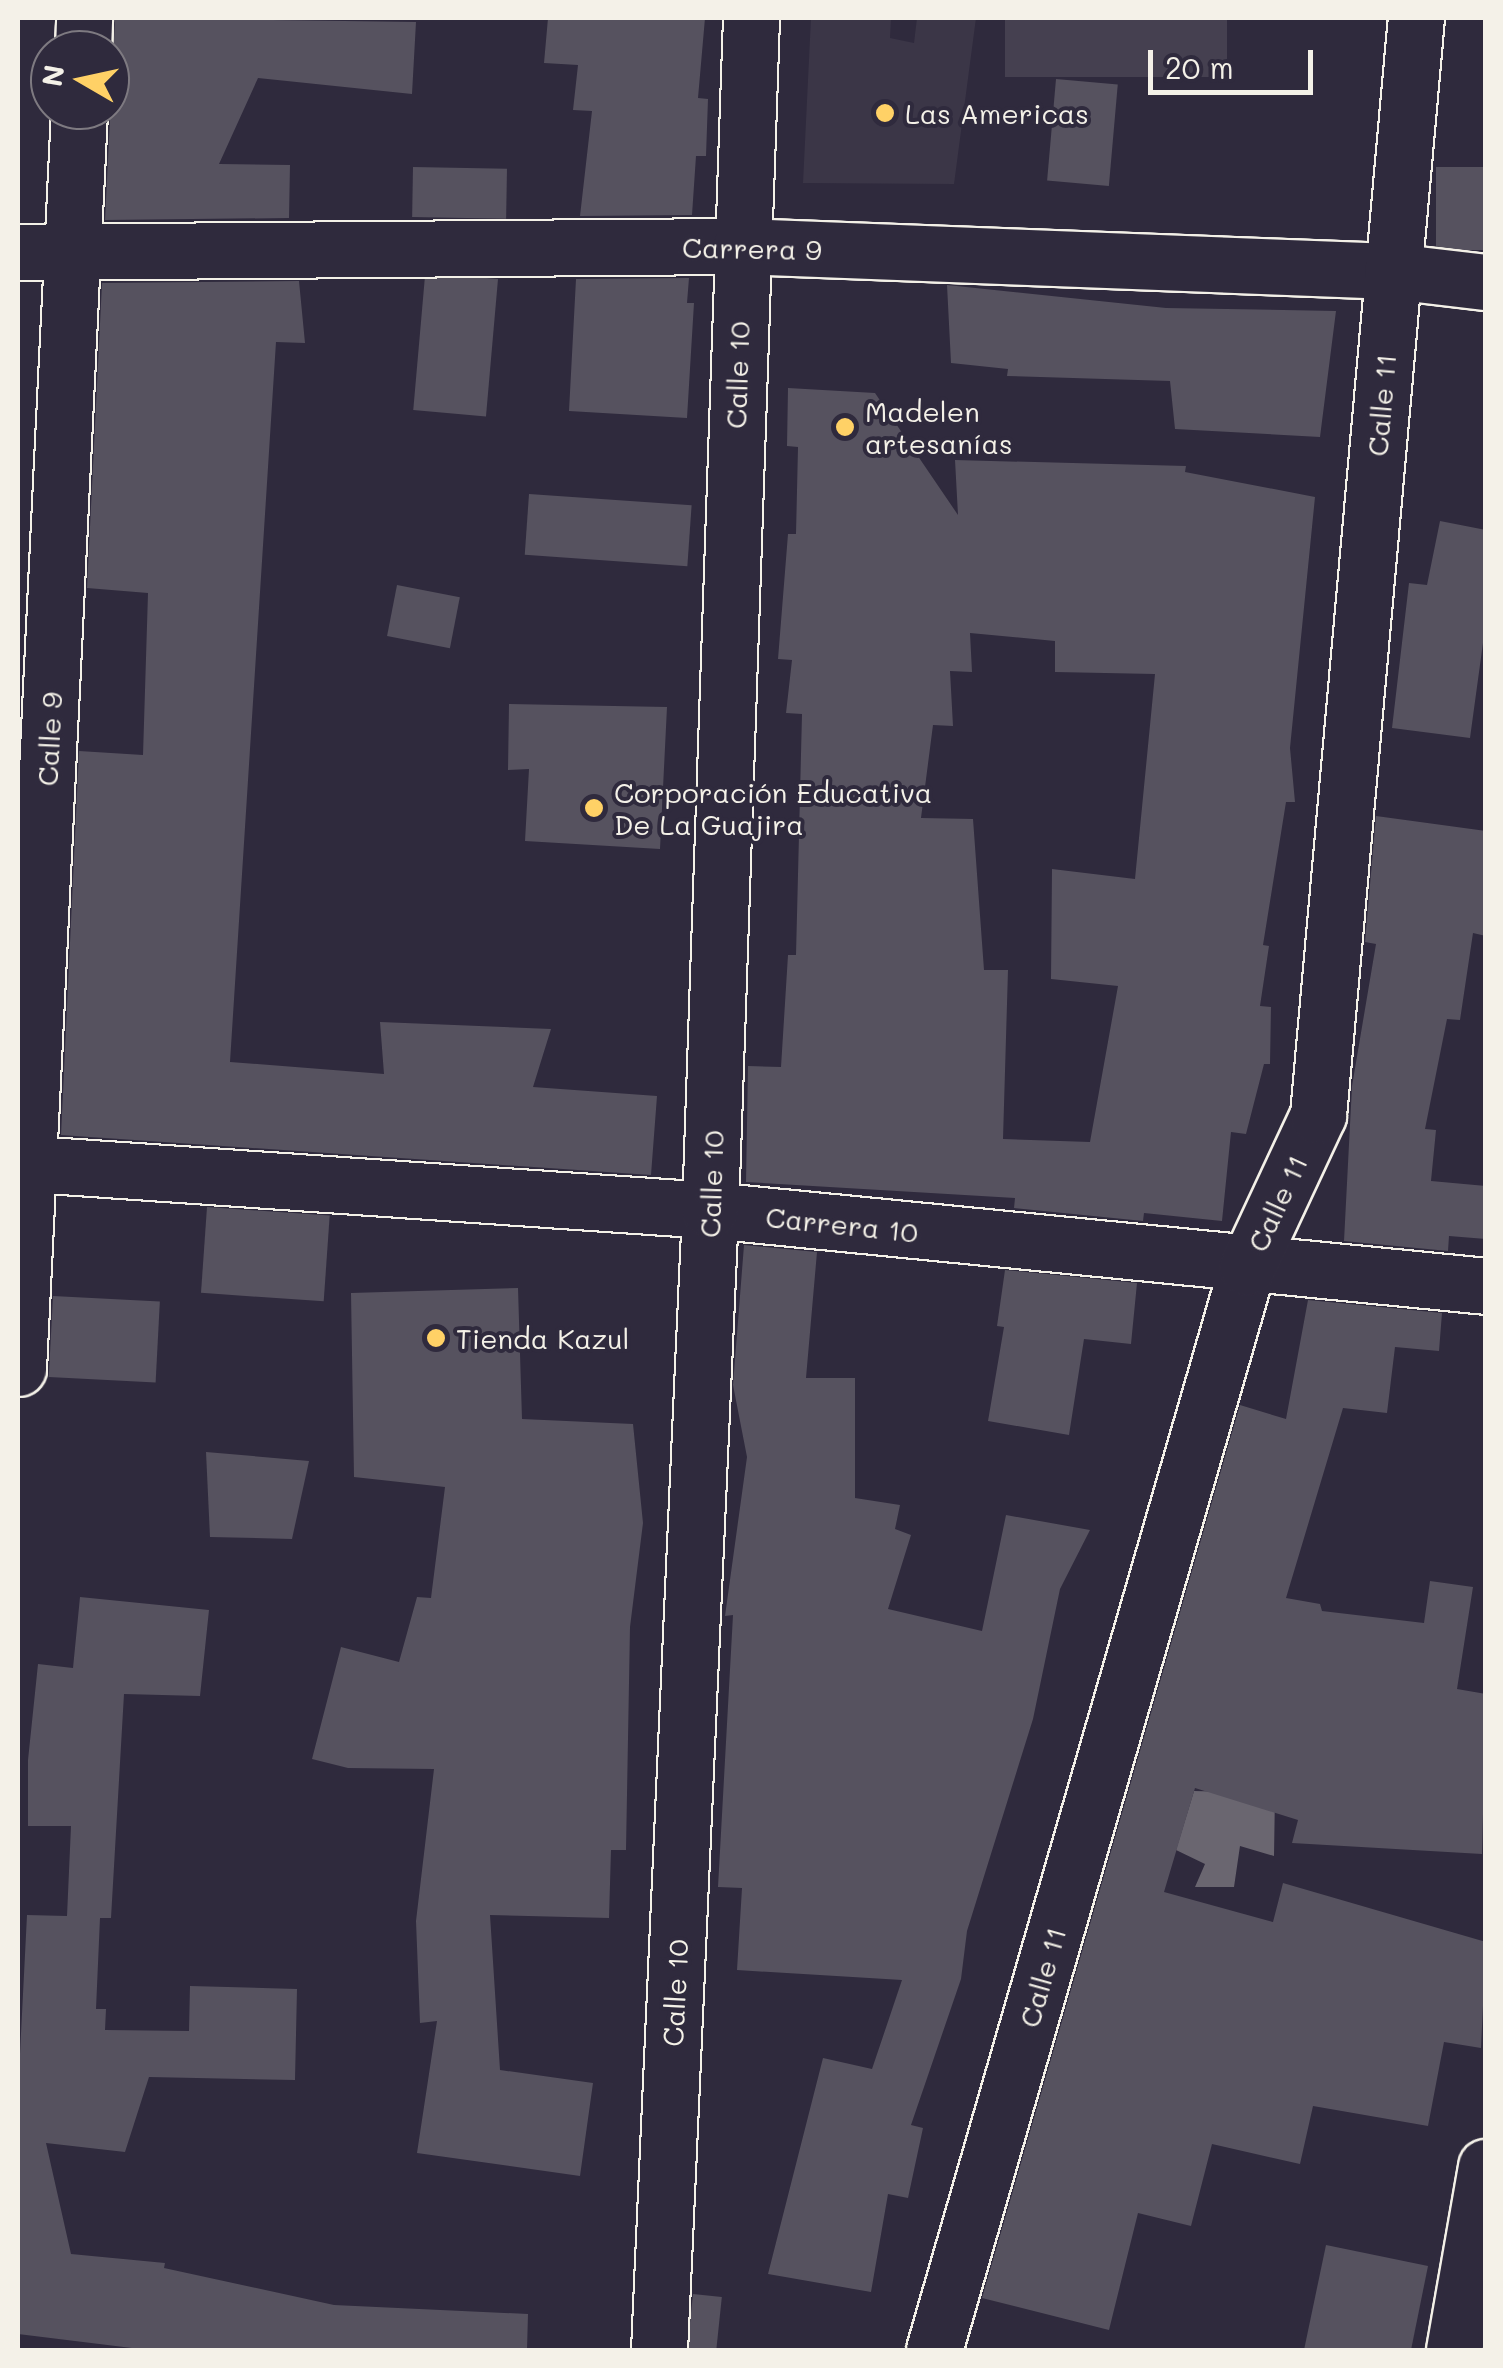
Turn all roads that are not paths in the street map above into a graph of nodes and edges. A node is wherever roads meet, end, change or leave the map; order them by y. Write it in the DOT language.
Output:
graph roads {
  1 [pos="751,18"];
  2 [pos="1416,18"];
  3 [pos="79,130"];
  4 [pos="741,246"];
  5 [pos="18,252"];
  6 [pos="72,254"];
  7 [pos="1392,270"];
  8 [pos="1486,282"];
  9 [pos="23,1164"];
  10 [pos="710,1210"];
  11 [pos="1247,1267"];
  12 [pos="1486,1286"];
  13 [pos="18,1368"];
  14 [pos="1486,2167"];
  15 [pos="659,2350"];
  16 [pos="934,2350"];
  17 [pos="1454,2350"];
  1 -- 4 [label="street, Calle 10"];
  2 -- 7 [label="street, Calle 11"];
  3 -- 6 [label="street, Calle 9"];
  4 -- 6 [label="street, Carrera 9"];
  4 -- 7 [label="street, Carrera 9"];
  4 -- 10 [label="street, Calle 10"];
  5 -- 6 [label="street, Carrera 9"];
  6 -- 9 [label="street, Calle 9"];
  7 -- 8 [label="street, Carrera 9"];
  7 -- 11 [label="street, Calle 11"];
  9 -- 10 [label="street, Carrera 10"];
  9 -- 13 [label="street, Calle 9"];
  10 -- 11 [label="street, Carrera 10"];
  10 -- 15 [label="street, Calle 10"];
  11 -- 12 [label="street, Carrera 10"];
  11 -- 16 [label="street, Calle 11"];
  14 -- 17 [label="street"];
}
